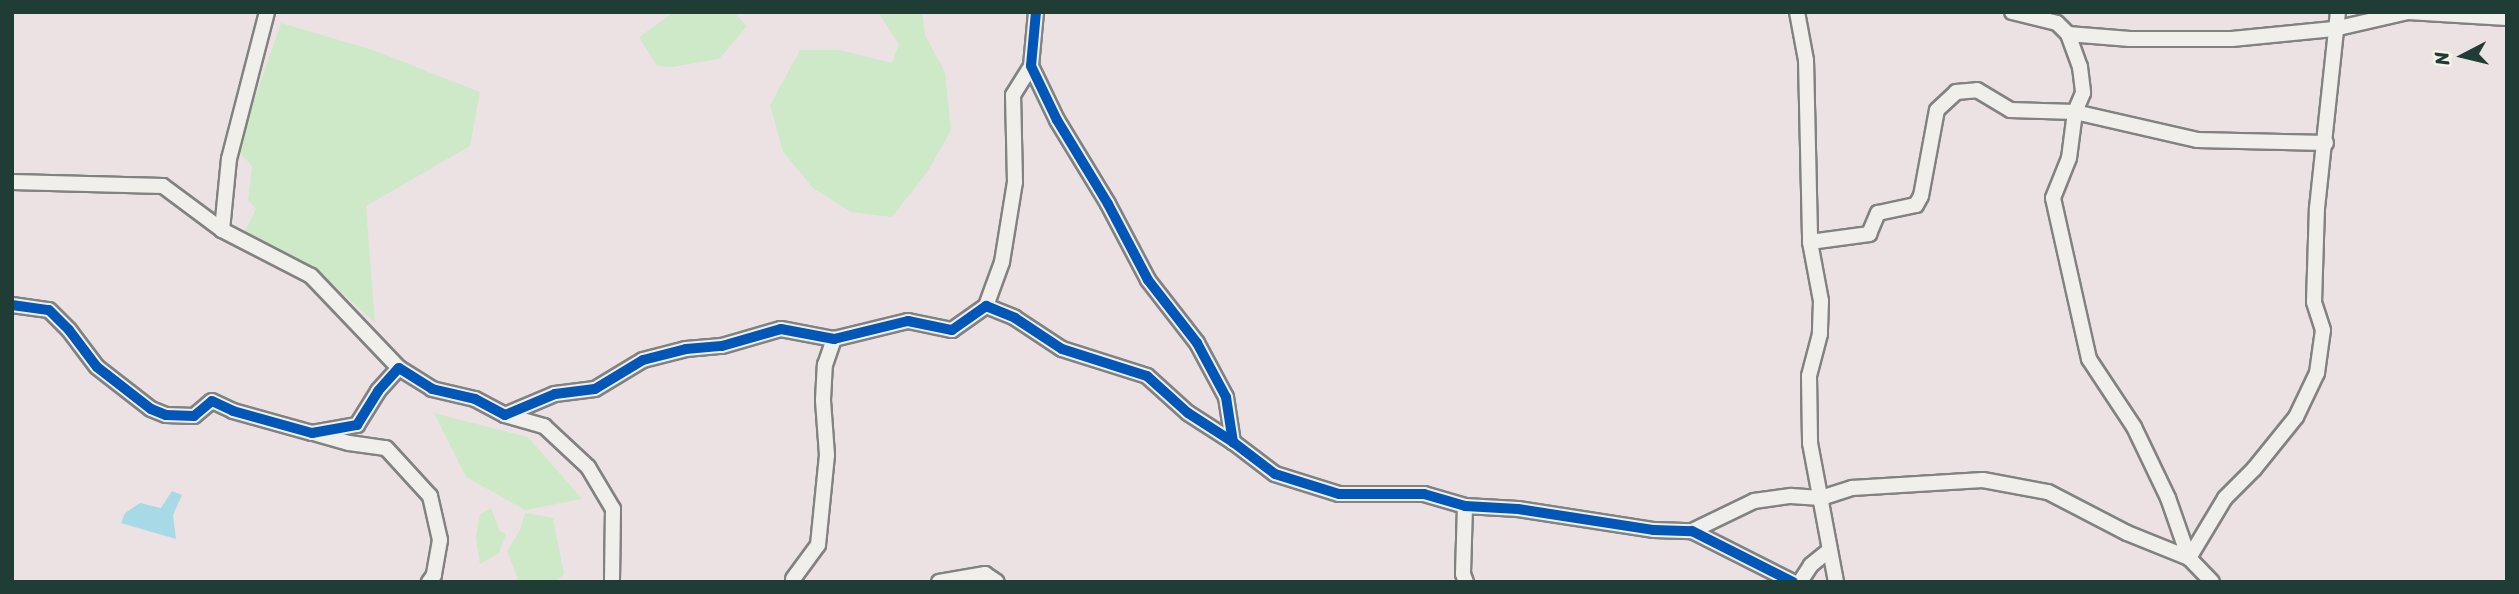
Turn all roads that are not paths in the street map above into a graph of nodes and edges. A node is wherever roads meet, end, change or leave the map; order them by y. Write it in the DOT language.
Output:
graph roads {
  1 [pos="267,12"];
  2 [pos="1036,12"];
  3 [pos="1797,12"];
  4 [pos="2012,12"];
  5 [pos="2339,12"];
  6 [pos="2507,18"];
  7 [pos="2061,23"];
  8 [pos="2334,29"];
  9 [pos="1031,66"];
  10 [pos="2075,112"];
  11 [pos="2326,143"];
  12 [pos="12,182"];
  13 [pos="222,230"];
  14 [pos="1810,242"];
  15 [pos="12,305"];
  16 [pos="986,306"];
  17 [pos="834,339"];
  18 [pos="399,368"];
  19 [pos="505,415"];
  20 [pos="312,433"];
  21 [pos="1233,442"];
  22 [pos="1821,498"];
  23 [pos="1465,506"];
  24 [pos="1692,531"];
  25 [pos="1828,551"];
  26 [pos="2189,558"];
  27 [pos="795,581"];
  28 [pos="429,582"];
  29 [pos="612,582"];
  30 [pos="939,582"];
  31 [pos="997,582"];
  32 [pos="1466,582"];
  33 [pos="1793,582"];
  34 [pos="1800,582"];
  35 [pos="1836,582"];
  36 [pos="2212,582"];
  1 -- 13 [label="street"];
  2 -- 9 [label="street"];
  3 -- 14 [label="street"];
  4 -- 7 [label="street"];
  5 -- 8 [label="street"];
  6 -- 8 [label="street"];
  7 -- 8 [label="street"];
  7 -- 10 [label="street"];
  8 -- 11 [label="street"];
  9 -- 16 [label="street"];
  9 -- 21 [label="street"];
  10 -- 11 [label="street"];
  10 -- 14 [label="street"];
  10 -- 26 [label="street"];
  11 -- 26 [label="street"];
  12 -- 13 [label="street"];
  13 -- 18 [label="street"];
  14 -- 22 [label="street"];
  15 -- 20 [label="street"];
  16 -- 17 [label="street"];
  16 -- 21 [label="street"];
  17 -- 19 [label="street"];
  17 -- 27 [label="street"];
  18 -- 19 [label="street"];
  18 -- 20 [label="street"];
  19 -- 29 [label="street"];
  20 -- 28 [label="street"];
  21 -- 23 [label="street"];
  22 -- 24 [label="street"];
  22 -- 25 [label="street"];
  22 -- 26 [label="street"];
  23 -- 24 [label="street"];
  23 -- 32 [label="street"];
  24 -- 33 [label="street"];
  25 -- 34 [label="street"];
  25 -- 35 [label="street"];
  26 -- 36 [label="street"];
  30 -- 31 [label="street"];
}
